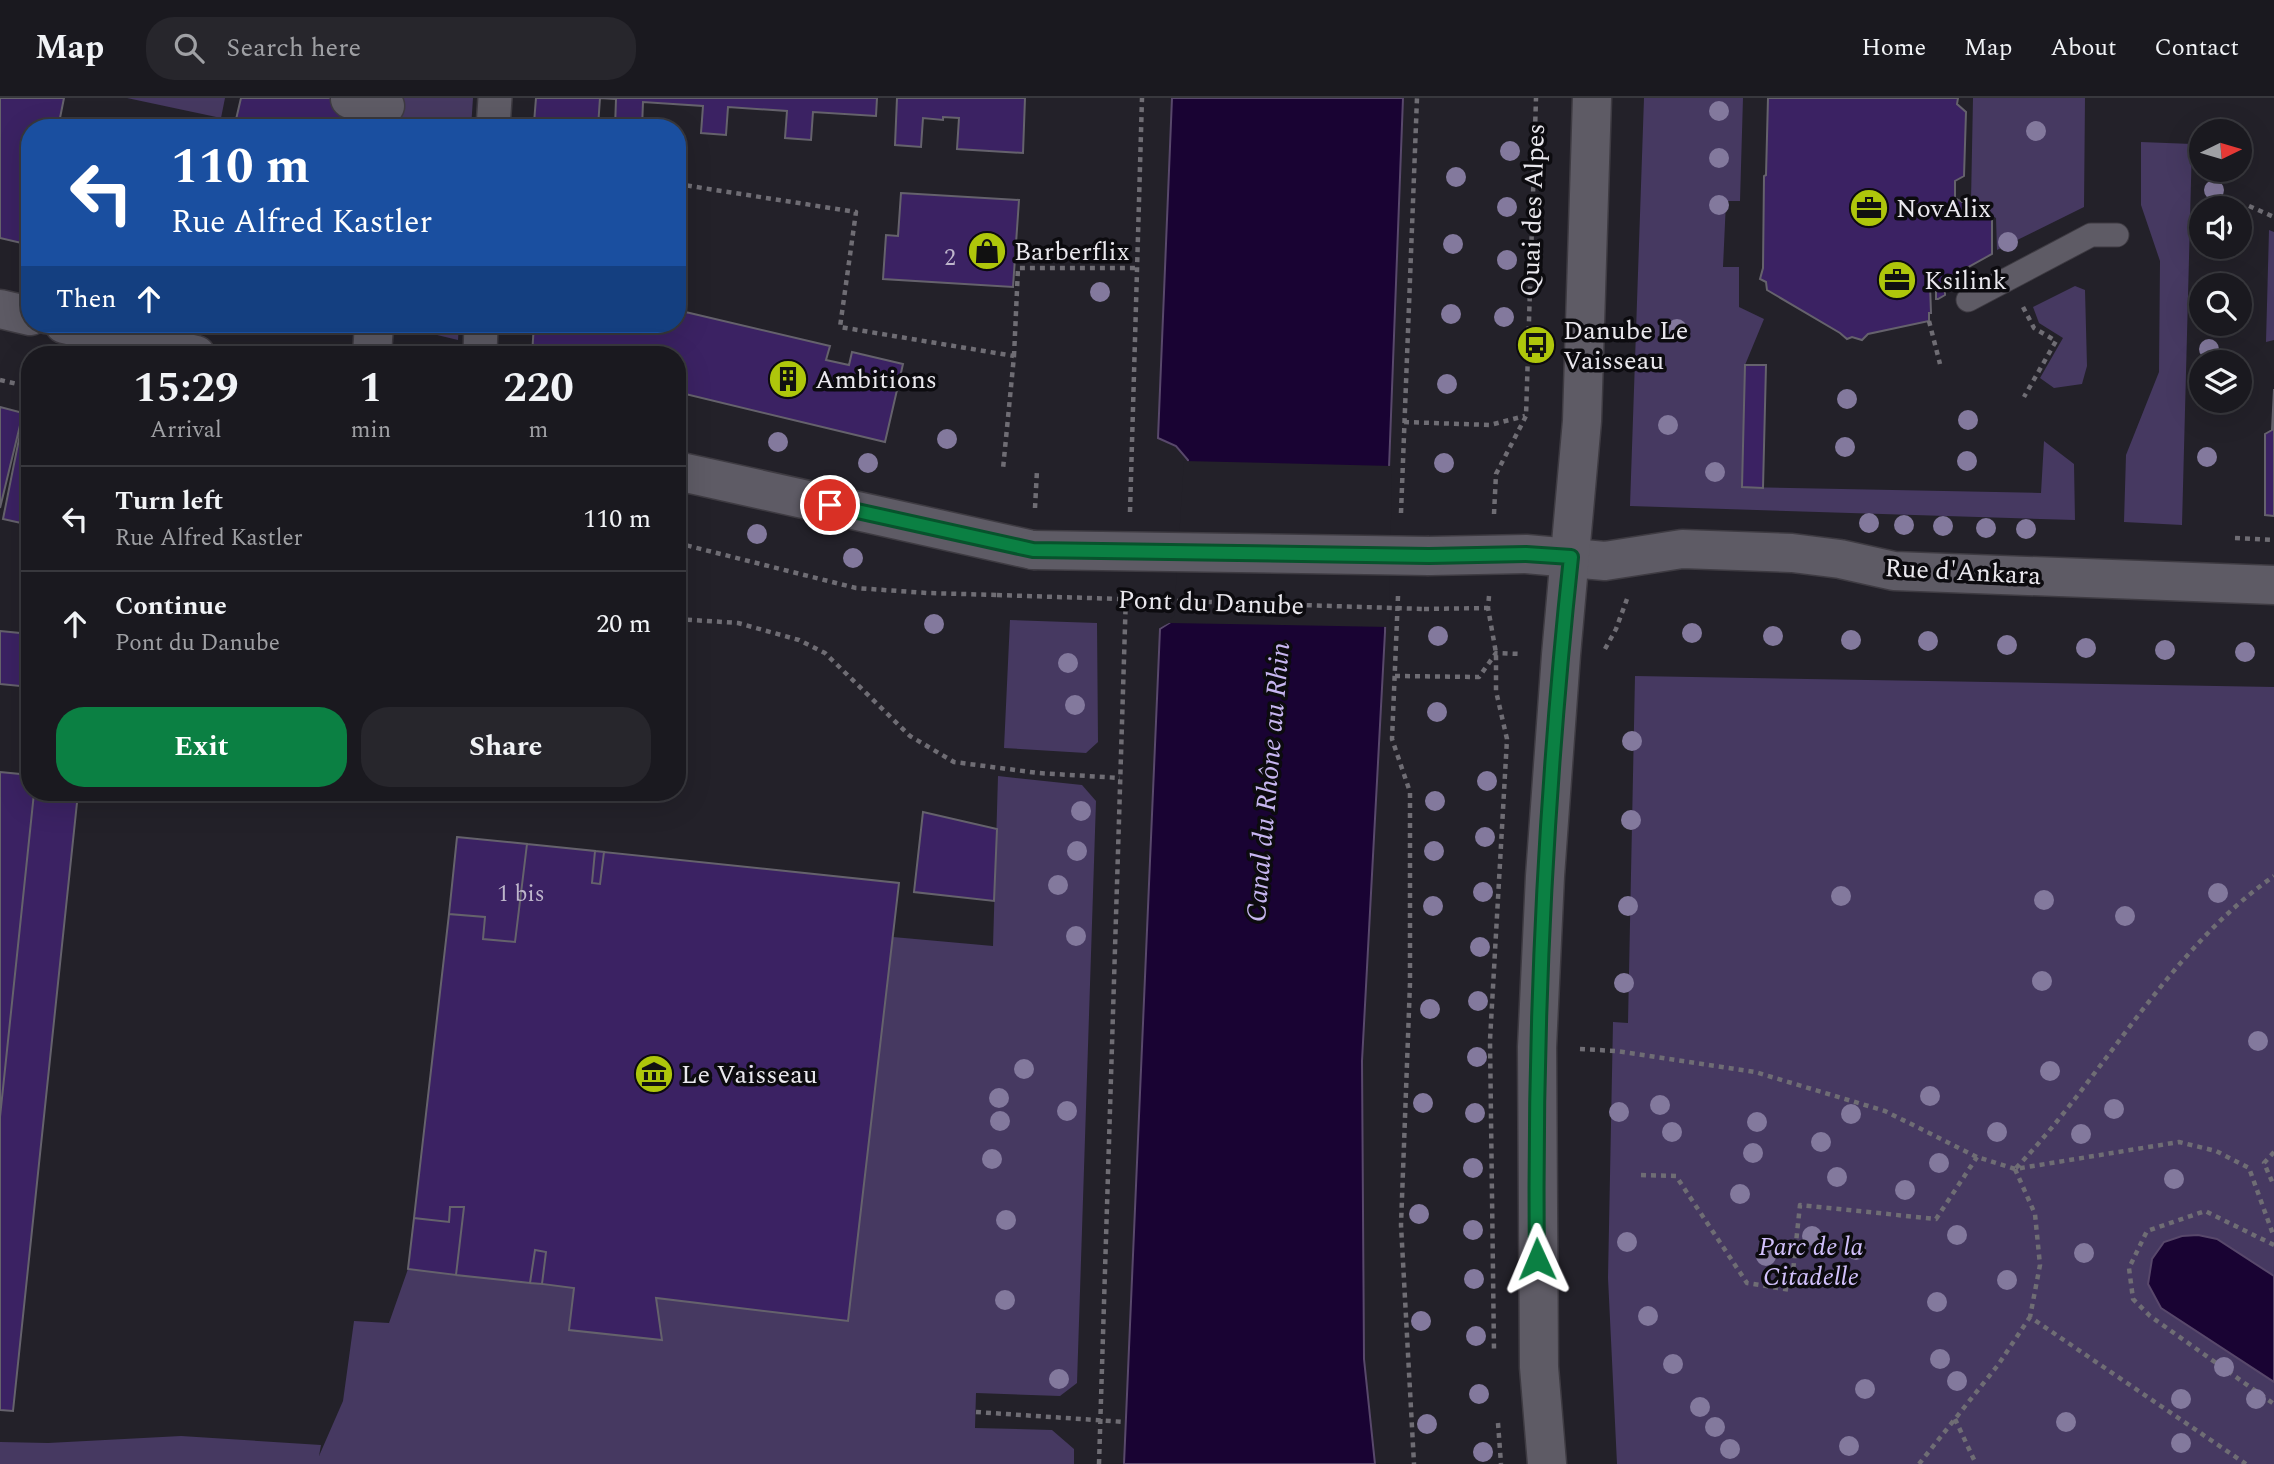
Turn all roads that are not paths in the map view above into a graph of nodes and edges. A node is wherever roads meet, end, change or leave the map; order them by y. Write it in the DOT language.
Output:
graph roads {
  1 [pos="495,98"];
  2 [pos="1592,98"];
  3 [pos="494,119"];
  4 [pos="2117,235"];
  5 [pos="1968,300"];
  6 [pos="0,309"];
  7 [pos="21,314"];
  8 [pos="102,333"];
  9 [pos="157,346"];
  10 [pos="686,473"];
  11 [pos="1491,555"];
  12 [pos="1571,557"];
  13 [pos="2274,585"];
  14 [pos="1547,1464"];
  1 -- 3 [label="street"];
  2 -- 12 [label="street"];
  4 -- 5 [label="lane"];
  6 -- 7 [label="street"];
  8 -- 9 [label="street"];
  10 -- 11 [label="street, Pont du Danube, bridge"];
  11 -- 12 [label="street, Rue d'Ankara"];
  12 -- 13 [label="street, Rue d'Ankara"];
  12 -- 14 [label="street"];
}
